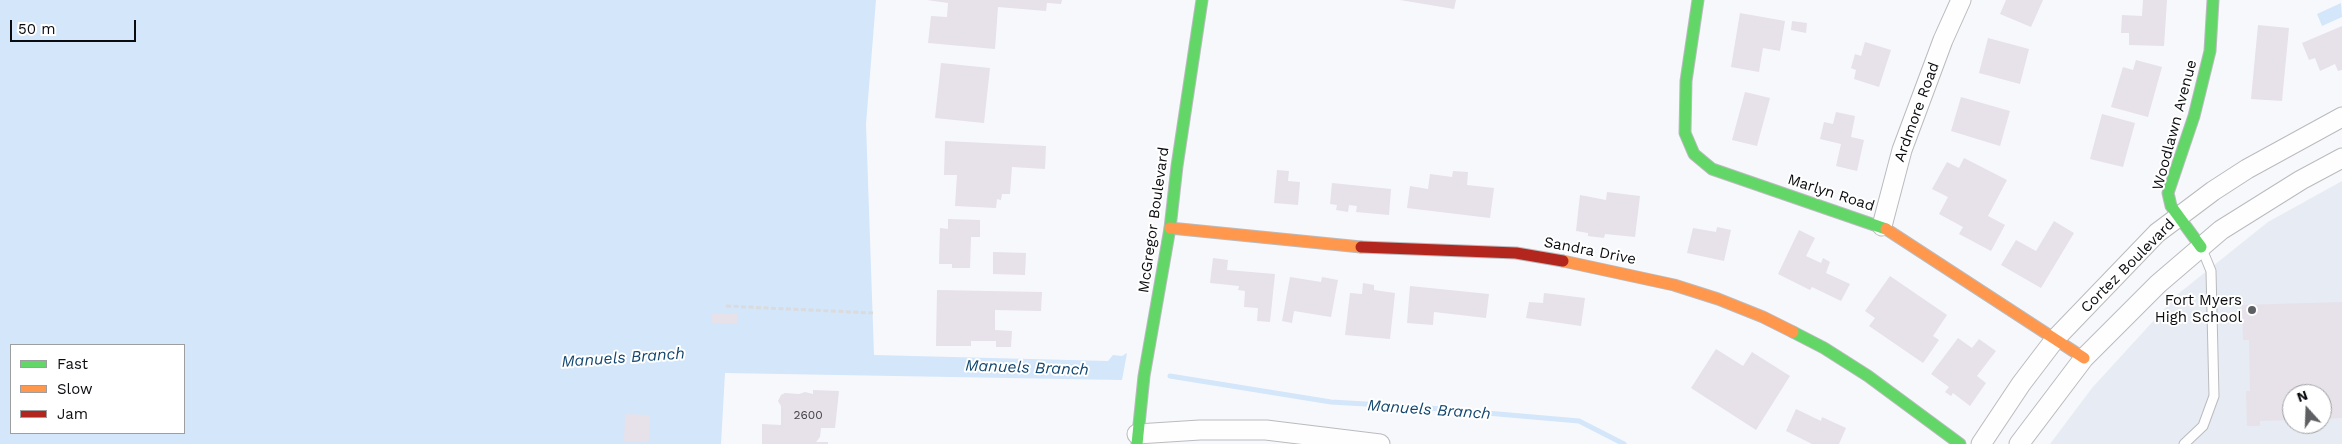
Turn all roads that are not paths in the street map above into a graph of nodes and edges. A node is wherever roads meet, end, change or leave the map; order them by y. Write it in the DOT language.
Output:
graph roads {
  1 [pos="1202,0"];
  2 [pos="1698,0"];
  3 [pos="1961,0"];
  4 [pos="2213,0"];
  5 [pos="2342,118"];
  6 [pos="2342,158"];
  7 [pos="2178,216"];
  8 [pos="1882,226"];
  9 [pos="1170,228"];
  10 [pos="2201,247"];
  11 [pos="2056,338"];
  12 [pos="2084,358"];
  13 [pos="1137,439"];
  14 [pos="1380,444"];
  15 [pos="1960,444"];
  16 [pos="1981,444"];
  17 [pos="2019,444"];
  18 [pos="2184,444"];
  1 -- 9 [label="street, McGregor Boulevard"];
  2 -- 8 [label="street, Marlyn Road"];
  3 -- 8 [label="street, Ardmore Road"];
  4 -- 7 [label="street, Woodlawn Avenue"];
  5 -- 7 [label="street, Cortez Boulevard"];
  6 -- 10 [label="street"];
  7 -- 10 [label="street, Woodlawn Avenue"];
  7 -- 11 [label="street, Cortez Boulevard"];
  8 -- 11 [label="street, Marlyn Road"];
  9 -- 13 [label="street, McGregor Boulevard"];
  9 -- 15 [label="street, Sandra Drive"];
  10 -- 12 [label="street"];
  10 -- 18 [label="lane"];
  11 -- 12 [label="street, Marlyn Road"];
  11 -- 16 [label="street, Cortez Boulevard"];
  12 -- 17 [label="street"];
  13 -- 14 [label="street"];
}
